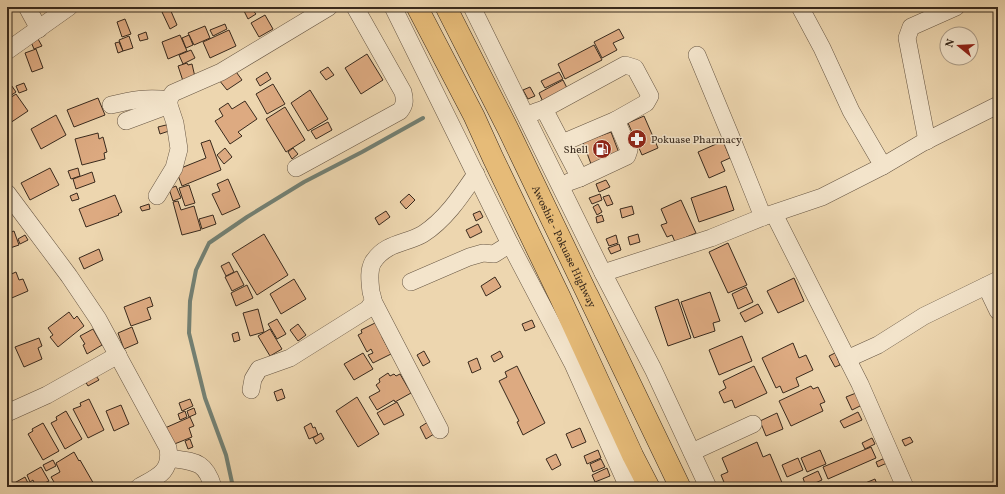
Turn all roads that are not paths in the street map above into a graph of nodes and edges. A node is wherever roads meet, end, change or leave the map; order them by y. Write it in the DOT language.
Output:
graph roads {
  1 [pos="27,7"];
  2 [pos="68,7"];
  3 [pos="329,7"];
  4 [pos="354,7"];
  5 [pos="394,7"];
  6 [pos="417,7"];
  7 [pos="446,7"];
  8 [pos="472,7"];
  9 [pos="800,7"];
  10 [pos="956,7"];
  11 [pos="39,29"];
  12 [pos="7,51"];
  13 [pos="696,55"];
  14 [pos="169,102"];
  15 [pos="111,105"];
  16 [pos="998,105"];
  17 [pos="544,109"];
  18 [pos="526,116"];
  19 [pos="616,120"];
  20 [pos="126,121"];
  21 [pos="927,141"];
  22 [pos="562,142"];
  23 [pos="883,166"];
  24 [pos="296,168"];
  25 [pos="476,174"];
  26 [pos="580,178"];
  27 [pos="560,186"];
  28 [pos="7,194"];
  29 [pos="157,196"];
  30 [pos="768,215"];
  31 [pos="510,244"];
  32 [pos="603,273"];
  33 [pos="411,282"];
  34 [pos="992,283"];
  35 [pos="373,301"];
  36 [pos="998,311"];
  37 [pos="118,355"];
  38 [pos="847,359"];
  39 [pos="251,390"];
  40 [pos="7,413"];
  41 [pos="752,424"];
  42 [pos="440,430"];
  43 [pos="661,447"];
  44 [pos="692,452"];
  45 [pos="633,456"];
  46 [pos="169,458"];
  47 [pos="139,487"];
  48 [pos="213,487"];
  49 [pos="628,487"];
  50 [pos="649,487"];
  51 [pos="680,487"];
  52 [pos="708,487"];
  53 [pos="904,487"];
  1 -- 11 [label="street"];
  2 -- 11 [label="street"];
  3 -- 14 [label="street"];
  4 -- 24 [label="street"];
  5 -- 25 [label="street"];
  6 -- 45 [label="main road"];
  7 -- 43 [label="main road, Awoshie - Pokuase Highway"];
  8 -- 18 [label="street"];
  9 -- 23 [label="street"];
  10 -- 21 [label="street"];
  11 -- 12 [label="street"];
  13 -- 30 [label="street"];
  14 -- 15 [label="street"];
  14 -- 20 [label="street"];
  14 -- 29 [label="street"];
  16 -- 21 [label="street"];
  17 -- 18 [label="street"];
  17 -- 19 [label="street"];
  17 -- 22 [label="street"];
  18 -- 27 [label="street"];
  19 -- 22 [label="street"];
  19 -- 26 [label="street"];
  21 -- 23 [label="street"];
  22 -- 26 [label="street"];
  23 -- 30 [label="street"];
  25 -- 31 [label="street"];
  25 -- 35 [label="street"];
  26 -- 27 [label="street"];
  27 -- 32 [label="street"];
  28 -- 37 [label="street"];
  30 -- 32 [label="street"];
  30 -- 38 [label="street"];
  31 -- 33 [label="street"];
  31 -- 49 [label="street"];
  32 -- 44 [label="street"];
  34 -- 36 [label="street"];
  34 -- 38 [label="street"];
  35 -- 39 [label="street"];
  35 -- 42 [label="street"];
  37 -- 40 [label="street"];
  37 -- 46 [label="street"];
  38 -- 53 [label="street"];
  41 -- 44 [label="street"];
  43 -- 45 [label="main road"];
  43 -- 51 [label="main road, Awoshie - Pokuase Highway"];
  44 -- 52 [label="street"];
  45 -- 50 [label="main road"];
  46 -- 47 [label="street"];
  46 -- 48 [label="street"];
}
